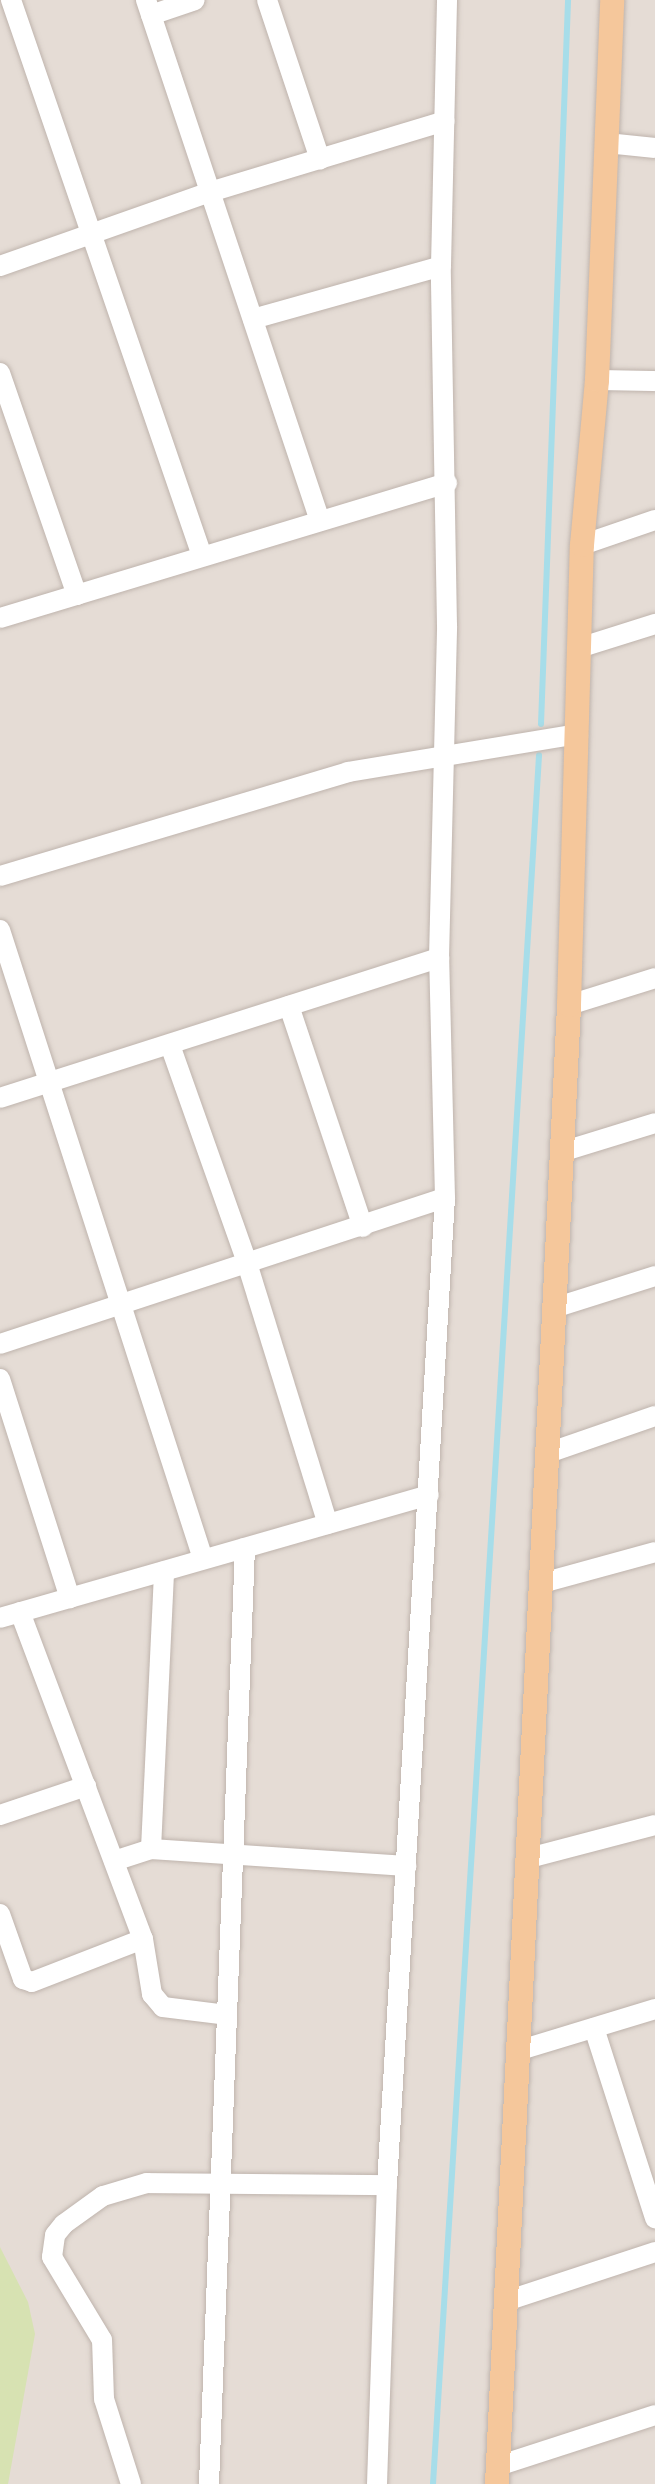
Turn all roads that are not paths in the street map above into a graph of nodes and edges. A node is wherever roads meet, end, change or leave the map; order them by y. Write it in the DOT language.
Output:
graph roads {
  1 [pos="11,0"];
  2 [pos="195,0"];
  3 [pos="267,0"];
  4 [pos="447,0"];
  5 [pos="612,0"];
  6 [pos="149,7"];
  7 [pos="445,121"];
  8 [pos="607,143"];
  9 [pos="655,148"];
  10 [pos="320,159"];
  11 [pos="210,192"];
  12 [pos="91,235"];
  13 [pos="0,266"];
  14 [pos="441,266"];
  15 [pos="253,319"];
  16 [pos="0,373"];
  17 [pos="597,380"];
  18 [pos="655,381"];
  19 [pos="447,483"];
  20 [pos="655,520"];
  21 [pos="320,521"];
  22 [pos="582,545"];
  23 [pos="202,556"];
  24 [pos="77,595"];
  25 [pos="0,618"];
  26 [pos="655,624"];
  27 [pos="582,647"];
  28 [pos="578,734"];
  29 [pos="442,753"];
  30 [pos="0,876"];
  31 [pos="0,930"];
  32 [pos="439,958"];
  33 [pos="655,978"];
  34 [pos="569,1005"];
  35 [pos="289,1006"];
  36 [pos="170,1045"];
  37 [pos="49,1082"];
  38 [pos="0,1098"];
  39 [pos="655,1123"];
  40 [pos="561,1152"];
  41 [pos="445,1198"];
  42 [pos="363,1227"];
  43 [pos="247,1263"];
  44 [pos="655,1276"];
  45 [pos="120,1305"];
  46 [pos="554,1308"];
  47 [pos="0,1344"];
  48 [pos="0,1379"];
  49 [pos="655,1416"];
  50 [pos="548,1453"];
  51 [pos="429,1495"];
  52 [pos="328,1524"];
  53 [pos="245,1548"];
  54 [pos="655,1552"];
  55 [pos="203,1559"];
  56 [pos="164,1571"];
  57 [pos="542,1583"];
  58 [pos="70,1598"];
  59 [pos="10,1615"];
  60 [pos="86,1786"];
  61 [pos="0,1815"];
  62 [pos="655,1825"];
  63 [pos="151,1849"];
  64 [pos="233,1857"];
  65 [pos="529,1858"];
  66 [pos="114,1861"];
  67 [pos="406,1866"];
  68 [pos="0,1914"];
  69 [pos="143,1939"];
  70 [pos="655,2009"];
  71 [pos="227,2015"];
  72 [pos="594,2028"];
  73 [pos="517,2051"];
  74 [pos="223,2181"];
  75 [pos="387,2185"];
  76 [pos="655,2218"];
  77 [pos="655,2252"];
  78 [pos="506,2301"];
  79 [pos="655,2415"];
  80 [pos="498,2475"];
  81 [pos="131,2484"];
  82 [pos="209,2484"];
  83 [pos="377,2484"];
  1 -- 12 [label="street"];
  2 -- 6 [label="street"];
  3 -- 10 [label="street"];
  4 -- 7 [label="street"];
  5 -- 8 [label="main road"];
  6 -- 11 [label="street"];
  7 -- 10 [label="street"];
  7 -- 14 [label="street"];
  8 -- 9 [label="street"];
  8 -- 17 [label="main road"];
  10 -- 11 [label="street"];
  11 -- 12 [label="street"];
  11 -- 15 [label="street"];
  12 -- 13 [label="street"];
  12 -- 23 [label="street"];
  14 -- 15 [label="street"];
  14 -- 19 [label="street"];
  15 -- 21 [label="street"];
  16 -- 24 [label="street"];
  17 -- 18 [label="street"];
  17 -- 22 [label="main road"];
  19 -- 21 [label="street"];
  19 -- 29 [label="street"];
  20 -- 22 [label="street"];
  21 -- 23 [label="street"];
  22 -- 27 [label="main road"];
  23 -- 24 [label="street"];
  24 -- 25 [label="street"];
  26 -- 27 [label="street"];
  27 -- 28 [label="main road"];
  28 -- 29 [label="street"];
  28 -- 34 [label="main road"];
  29 -- 30 [label="street"];
  29 -- 32 [label="street"];
  31 -- 37 [label="street"];
  32 -- 35 [label="street"];
  32 -- 41 [label="street"];
  33 -- 34 [label="street"];
  34 -- 40 [label="main road"];
  35 -- 36 [label="street"];
  35 -- 42 [label="street"];
  36 -- 37 [label="street"];
  36 -- 43 [label="street"];
  37 -- 38 [label="street"];
  37 -- 45 [label="street"];
  39 -- 40 [label="street"];
  40 -- 46 [label="main road"];
  41 -- 42 [label="street"];
  41 -- 51 [label="street"];
  42 -- 43 [label="street"];
  43 -- 45 [label="street"];
  43 -- 52 [label="street"];
  44 -- 46 [label="street"];
  45 -- 47 [label="street"];
  45 -- 55 [label="street"];
  46 -- 50 [label="main road"];
  48 -- 58 [label="street"];
  49 -- 50 [label="street"];
  50 -- 57 [label="main road"];
  51 -- 52 [label="street"];
  51 -- 67 [label="street"];
  52 -- 53 [label="street"];
  53 -- 55 [label="street"];
  53 -- 64 [label="street"];
  54 -- 57 [label="street"];
  55 -- 56 [label="street"];
  56 -- 58 [label="street"];
  56 -- 63 [label="street"];
  57 -- 65 [label="main road"];
  58 -- 59 [label="street"];
  59 -- 60 [label="street"];
  60 -- 61 [label="street"];
  60 -- 66 [label="street"];
  62 -- 65 [label="street"];
  63 -- 64 [label="street"];
  63 -- 66 [label="street"];
  64 -- 67 [label="street"];
  64 -- 71 [label="street"];
  65 -- 73 [label="main road"];
  66 -- 69 [label="street"];
  67 -- 75 [label="street"];
  68 -- 69 [label="street"];
  69 -- 71 [label="street"];
  70 -- 72 [label="street"];
  71 -- 74 [label="street"];
  72 -- 73 [label="street"];
  72 -- 76 [label="street"];
  73 -- 78 [label="main road"];
  74 -- 75 [label="street"];
  74 -- 81 [label="street"];
  74 -- 82 [label="street"];
  75 -- 83 [label="street"];
  77 -- 78 [label="street"];
  78 -- 80 [label="main road"];
  79 -- 80 [label="street"];
}
